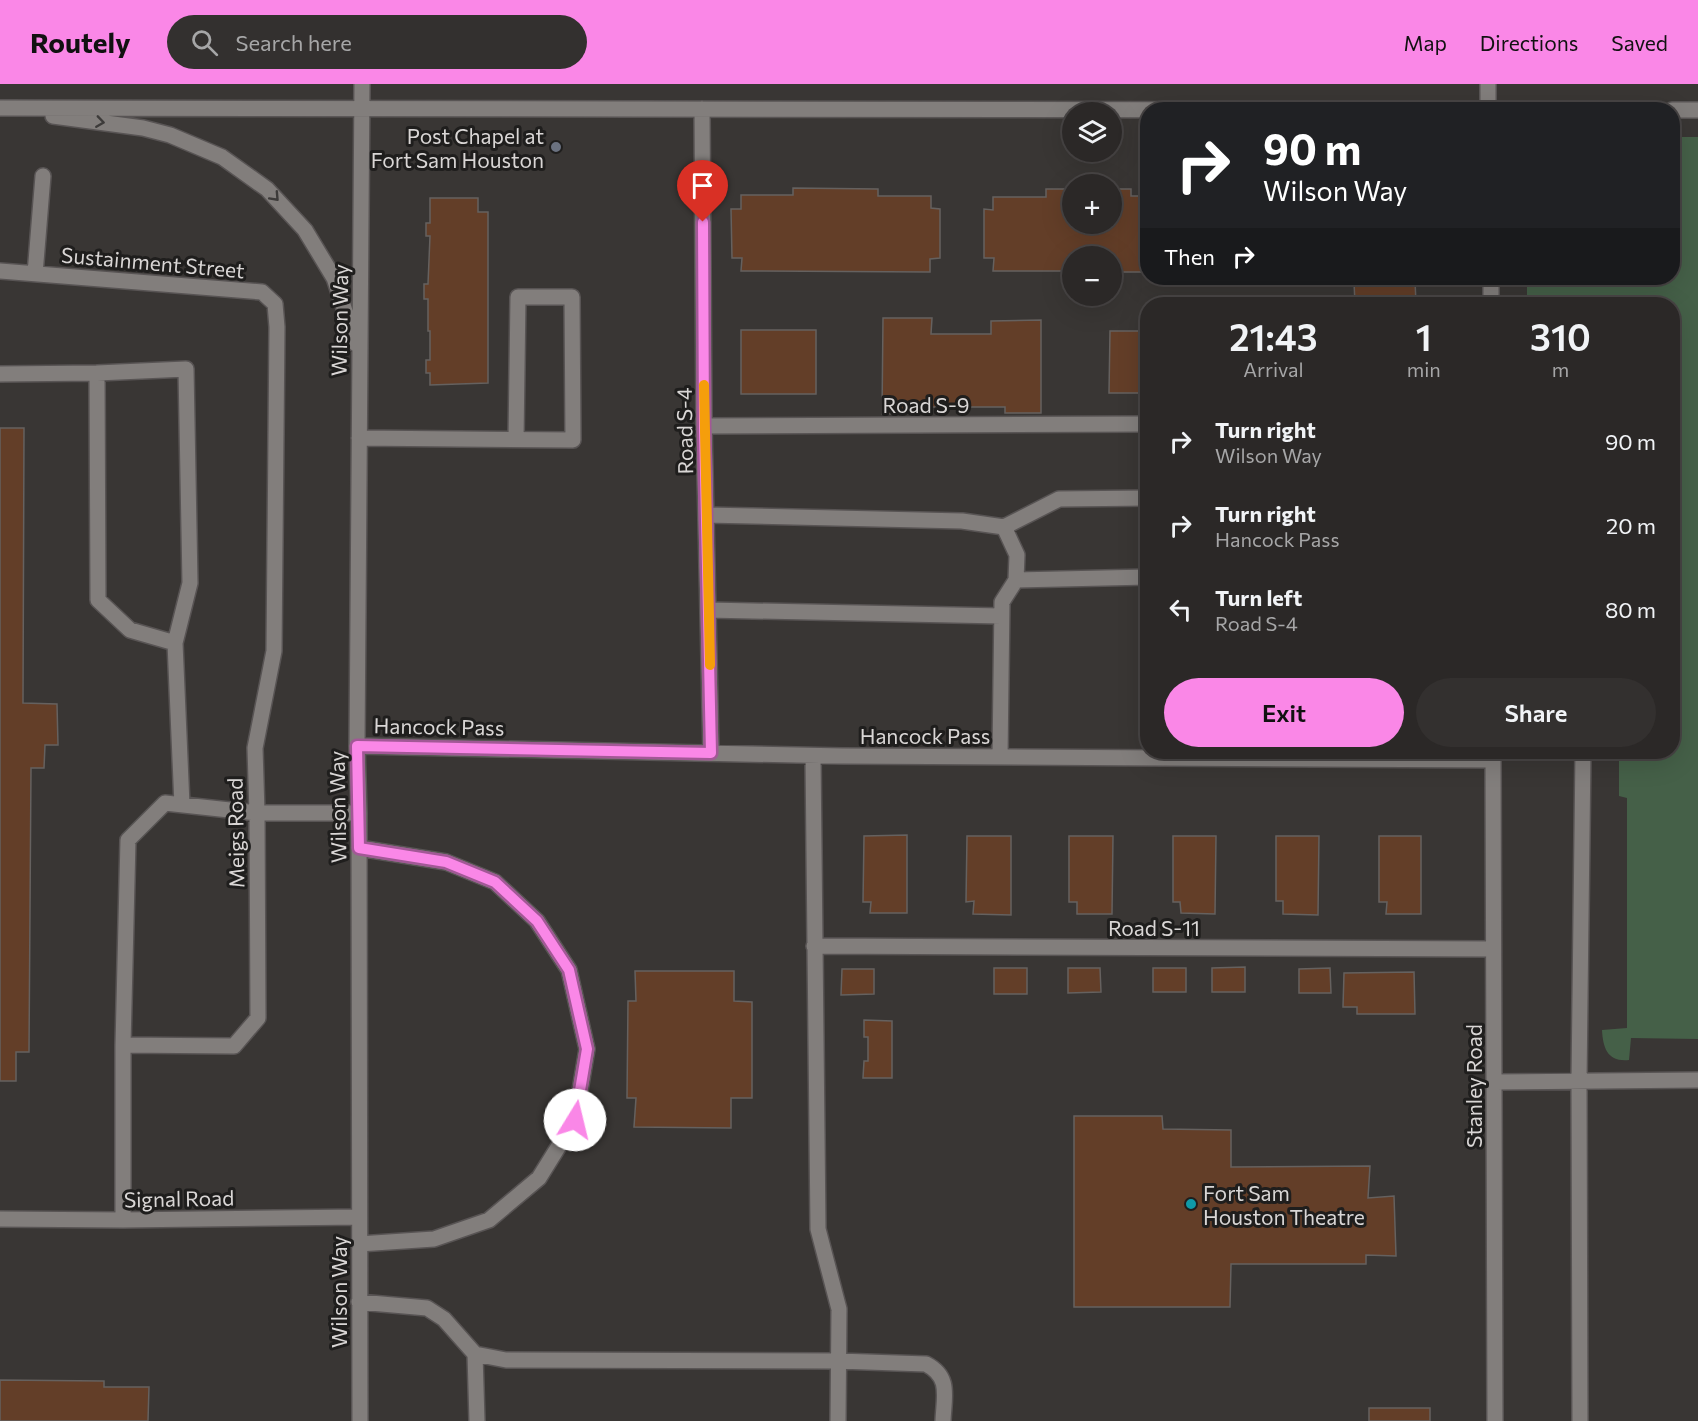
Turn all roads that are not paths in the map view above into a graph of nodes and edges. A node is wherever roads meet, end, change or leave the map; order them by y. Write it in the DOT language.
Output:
graph roads {
  1 [pos="362,84"];
  2 [pos="1488,84"];
  3 [pos="1488,102"];
  4 [pos="0,108"];
  5 [pos="362,108"];
  6 [pos="702,108"];
  7 [pos="1140,109"];
  8 [pos="1680,110"];
  9 [pos="1698,110"];
  10 [pos="43,176"];
  11 [pos="0,271"];
  12 [pos="35,274"];
  13 [pos="278,327"];
  14 [pos="360,357"];
  15 [pos="97,373"];
  16 [pos="0,374"];
  17 [pos="1140,424"];
  18 [pos="704,426"];
  19 [pos="359,438"];
  20 [pos="516,439"];
  21 [pos="1140,498"];
  22 [pos="706,515"];
  23 [pos="1004,527"];
  24 [pos="1140,577"];
  25 [pos="1016,580"];
  26 [pos="708,610"];
  27 [pos="1001,616"];
  28 [pos="175,644"];
  29 [pos="357,746"];
  30 [pos="711,753"];
  31 [pos="813,756"];
  32 [pos="1000,757"];
  33 [pos="1140,757"];
  34 [pos="1493,759"];
  35 [pos="1583,759"];
  36 [pos="182,805"];
  37 [pos="257,813"];
  38 [pos="359,813"];
  39 [pos="359,848"];
  40 [pos="814,946"];
  41 [pos="1493,949"];
  42 [pos="123,1045"];
  43 [pos="1698,1080"];
  44 [pos="1579,1081"];
  45 [pos="1494,1082"];
  46 [pos="359,1217"];
  47 [pos="0,1219"];
  48 [pos="123,1220"];
  49 [pos="359,1244"];
  50 [pos="359,1302"];
  51 [pos="475,1354"];
  52 [pos="838,1361"];
  53 [pos="360,1421"];
  54 [pos="477,1421"];
  55 [pos="838,1421"];
  56 [pos="943,1421"];
  57 [pos="1495,1421"];
  58 [pos="1580,1421"];
  1 -- 5 [label="street, Wilson Way"];
  2 -- 3 [label="street"];
  4 -- 5 [label="street"];
  4 -- 14 [label="street, one-way"];
  5 -- 6 [label="street"];
  5 -- 14 [label="street, Wilson Way"];
  6 -- 7 [label="street"];
  6 -- 18 [label="street, Road S-4"];
  8 -- 9 [label="street"];
  10 -- 12 [label="street"];
  11 -- 12 [label="street, Sustainment Street"];
  12 -- 13 [label="street, Sustainment Street"];
  13 -- 37 [label="street, Meigs Road"];
  14 -- 19 [label="street, Wilson Way"];
  15 -- 16 [label="street"];
  15 -- 28 [label="street"];
  15 -- 28 [label="street"];
  17 -- 18 [label="street, Road S-9"];
  18 -- 22 [label="street, Road S-4"];
  19 -- 20 [label="street"];
  19 -- 29 [label="street, Wilson Way"];
  20 -- 20 [label="street"];
  21 -- 23 [label="street"];
  22 -- 23 [label="street"];
  22 -- 26 [label="street, Road S-4"];
  23 -- 25 [label="street"];
  24 -- 25 [label="street"];
  25 -- 27 [label="street"];
  26 -- 27 [label="street"];
  26 -- 30 [label="street, Road S-4"];
  27 -- 32 [label="street"];
  28 -- 36 [label="street"];
  29 -- 30 [label="street, Hancock Pass"];
  29 -- 38 [label="street, Wilson Way"];
  30 -- 31 [label="street, Hancock Pass"];
  31 -- 32 [label="street, Hancock Pass"];
  31 -- 40 [label="street"];
  32 -- 33 [label="street, Hancock Pass"];
  34 -- 41 [label="street, Stanley Road"];
  35 -- 44 [label="street"];
  36 -- 37 [label="street"];
  36 -- 42 [label="street"];
  37 -- 38 [label="street"];
  37 -- 42 [label="street, Meigs Road"];
  38 -- 39 [label="street, Wilson Way"];
  39 -- 46 [label="street, Wilson Way"];
  39 -- 49 [label="street"];
  40 -- 41 [label="street, Road S-11"];
  40 -- 52 [label="street"];
  41 -- 45 [label="street, Stanley Road"];
  42 -- 48 [label="street"];
  43 -- 44 [label="street"];
  44 -- 45 [label="street"];
  44 -- 58 [label="street"];
  45 -- 57 [label="street, Stanley Road"];
  46 -- 48 [label="street, Signal Road"];
  46 -- 49 [label="street, Wilson Way"];
  47 -- 48 [label="street, Signal Road"];
  49 -- 50 [label="street, Wilson Way"];
  50 -- 51 [label="street"];
  50 -- 53 [label="street, Wilson Way"];
  51 -- 52 [label="street"];
  51 -- 54 [label="street"];
  52 -- 55 [label="street"];
  52 -- 56 [label="street"];
}
